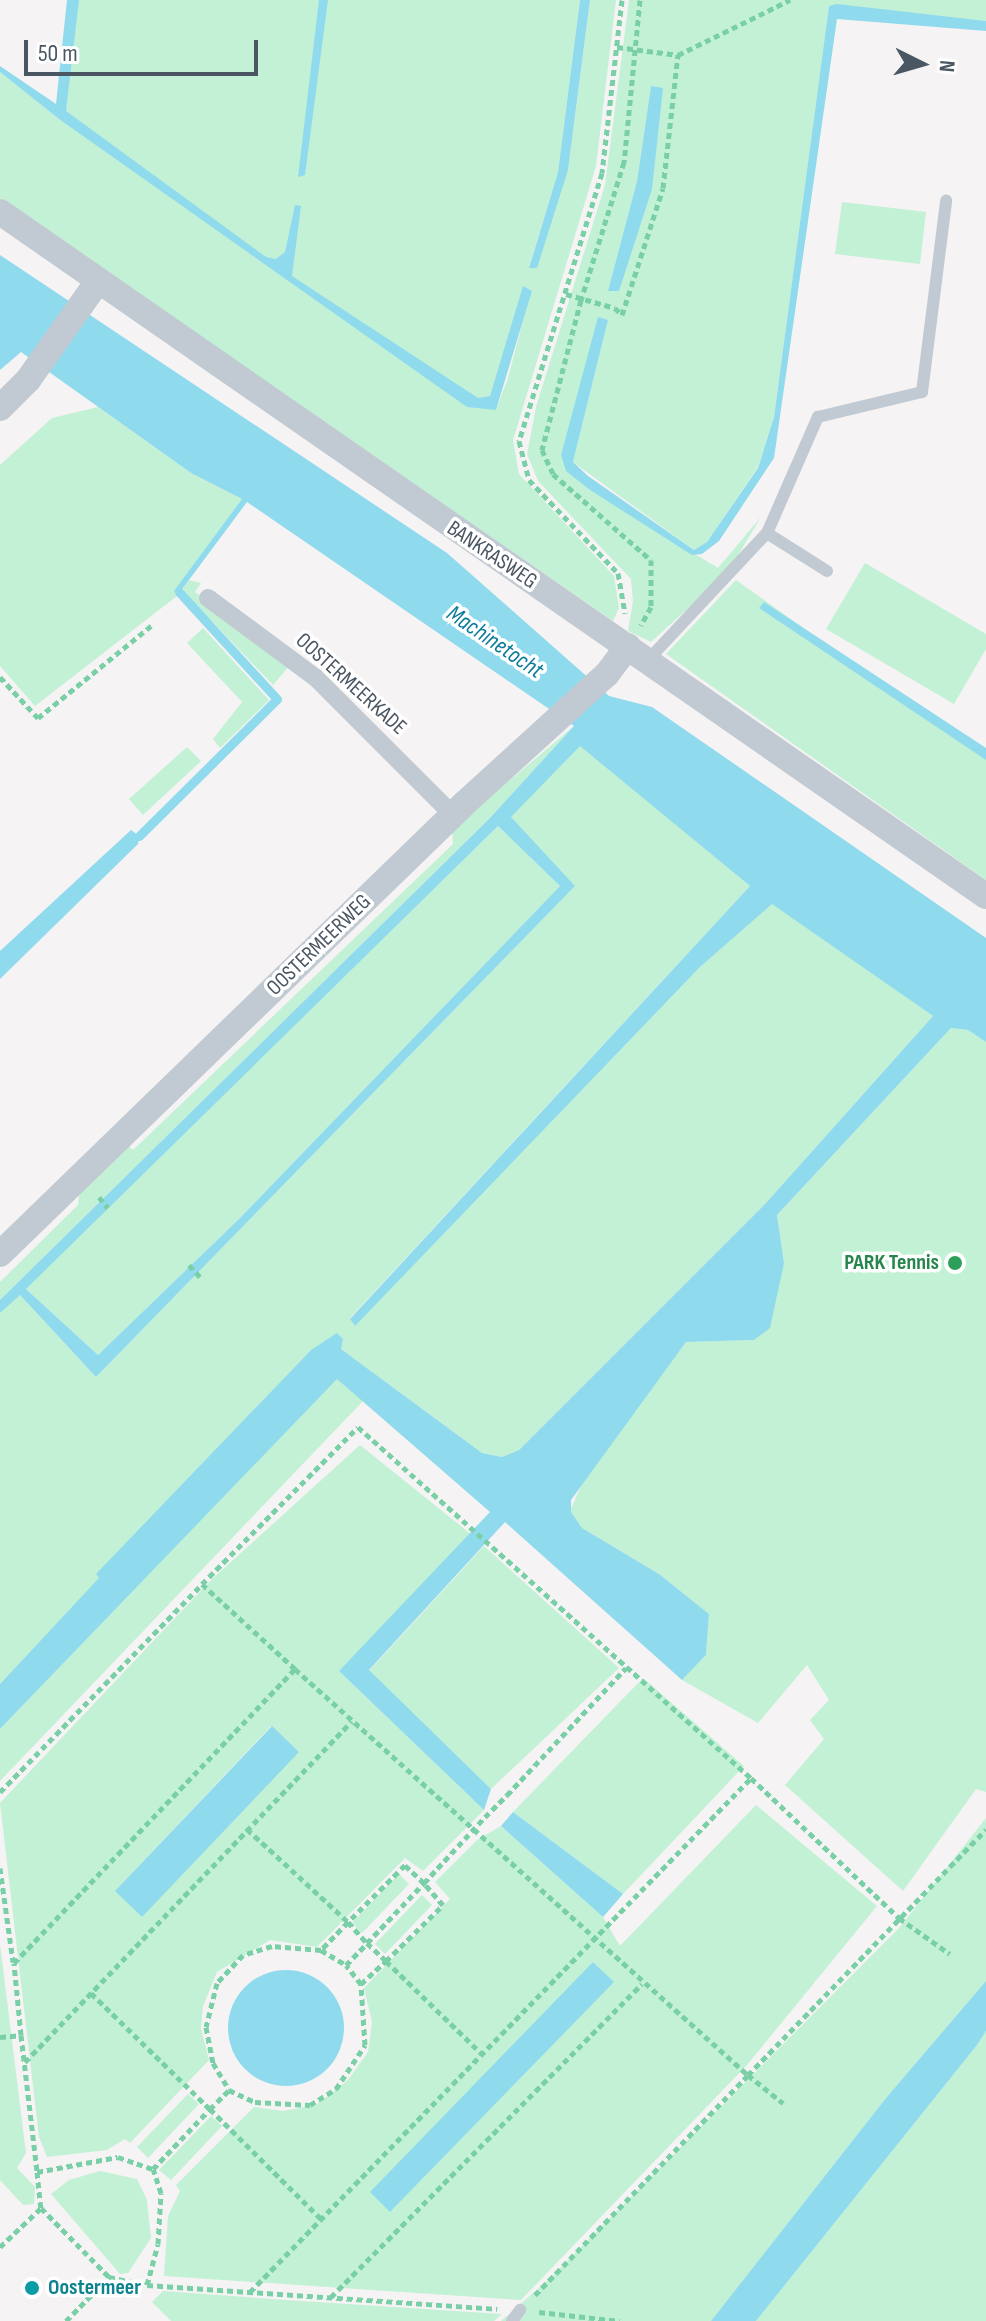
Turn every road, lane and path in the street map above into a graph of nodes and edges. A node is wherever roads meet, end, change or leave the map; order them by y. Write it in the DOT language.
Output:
graph roads {
  1 [pos="622,0"];
  2 [pos="640,0"];
  3 [pos="790,0"];
  4 [pos="617,47"];
  5 [pos="634,49"];
  6 [pos="678,55"];
  7 [pos="946,201"];
  8 [pos="0,212"];
  9 [pos="98,281"];
  10 [pos="566,294"];
  11 [pos="581,300"];
  12 [pos="0,408"];
  13 [pos="767,533"];
  14 [pos="827,571"];
  15 [pos="208,598"];
  16 [pos="152,625"];
  17 [pos="638,653"];
  18 [pos="0,677"];
  19 [pos="453,815"];
  20 [pos="986,896"];
  21 [pos="98,1196"];
  22 [pos="108,1208"];
  23 [pos="3,1244"];
  24 [pos="189,1265"];
  25 [pos="200,1277"];
  26 [pos="202,1584"];
  27 [pos="626,1668"];
  28 [pos="295,1669"];
  29 [pos="352,1721"];
  30 [pos="751,1778"];
  31 [pos="0,1792"];
  32 [pos="475,1828"];
  33 [pos="247,1829"];
  34 [pos="986,1829"];
  35 [pos="0,1868"];
  36 [pos="424,1883"];
  37 [pos="899,1918"];
  38 [pos="348,1922"];
  39 [pos="593,1939"];
  40 [pos="367,1943"];
  41 [pos="321,1950"];
  42 [pos="950,1954"];
  43 [pos="386,1961"];
  44 [pos="14,1963"];
  45 [pos="346,1965"];
  46 [pos="361,1984"];
  47 [pos="642,1984"];
  48 [pos="91,1993"];
  49 [pos="21,2035"];
  50 [pos="0,2037"];
  51 [pos="482,2054"];
  52 [pos="25,2062"];
  53 [pos="748,2075"];
  54 [pos="229,2090"];
  55 [pos="783,2103"];
  56 [pos="210,2109"];
  57 [pos="153,2169"];
  58 [pos="37,2172"];
  59 [pos="41,2208"];
  60 [pos="321,2219"];
  61 [pos="0,2247"];
  62 [pos="109,2277"];
  63 [pos="147,2285"];
  64 [pos="250,2292"];
  65 [pos="330,2298"];
  66 [pos="516,2316"];
  67 [pos="66,2321"];
  68 [pos="620,2321"];
  1 -- 4 [label="path"];
  2 -- 5 [label="path"];
  3 -- 6 [label="path"];
  4 -- 5 [label="path"];
  4 -- 10 [label="path"];
  5 -- 6 [label="path"];
  5 -- 11 [label="path"];
  6 -- 11 [label="path"];
  7 -- 13 [label="lane"];
  8 -- 9 [label="street, BANKRASWEG"];
  9 -- 12 [label="street"];
  9 -- 17 [label="street, BANKRASWEG"];
  10 -- 11 [label="path"];
  10 -- 17 [label="path"];
  11 -- 17 [label="path"];
  13 -- 14 [label="lane"];
  13 -- 17 [label="lane"];
  15 -- 19 [label="street, OOSTERMEERKADE"];
  16 -- 18 [label="path"];
  17 -- 19 [label="street, OOSTERMEERWEG"];
  17 -- 20 [label="street, BANKRASWEG"];
  19 -- 23 [label="street, OOSTERMEERWEG"];
  21 -- 22 [label="path"];
  24 -- 25 [label="path"];
  26 -- 27 [label="path"];
  26 -- 28 [label="path"];
  26 -- 31 [label="path"];
  27 -- 30 [label="path"];
  27 -- 32 [label="path"];
  28 -- 29 [label="path"];
  28 -- 44 [label="path"];
  29 -- 32 [label="path"];
  29 -- 33 [label="path"];
  30 -- 37 [label="path"];
  30 -- 39 [label="path"];
  32 -- 36 [label="path"];
  32 -- 39 [label="path"];
  33 -- 38 [label="path"];
  33 -- 48 [label="path"];
  34 -- 37 [label="path"];
  35 -- 44 [label="path"];
  36 -- 38 [label="path"];
  36 -- 40 [label="path"];
  36 -- 43 [label="path"];
  37 -- 42 [label="path"];
  37 -- 53 [label="path"];
  38 -- 40 [label="path"];
  38 -- 41 [label="path"];
  39 -- 47 [label="path"];
  39 -- 51 [label="path"];
  40 -- 43 [label="path"];
  40 -- 45 [label="path"];
  41 -- 45 [label="path"];
  41 -- 54 [label="path"];
  43 -- 46 [label="path"];
  43 -- 51 [label="path"];
  44 -- 49 [label="path"];
  45 -- 46 [label="path"];
  46 -- 54 [label="path"];
  47 -- 53 [label="path"];
  47 -- 65 [label="path"];
  48 -- 52 [label="path"];
  48 -- 56 [label="path"];
  49 -- 50 [label="path"];
  49 -- 52 [label="path"];
  51 -- 60 [label="path"];
  52 -- 58 [label="path"];
  53 -- 55 [label="path"];
  53 -- 66 [label="path"];
  54 -- 56 [label="path"];
  56 -- 57 [label="path"];
  56 -- 60 [label="path"];
  57 -- 58 [label="path"];
  57 -- 63 [label="path"];
  58 -- 59 [label="path"];
  59 -- 61 [label="path"];
  59 -- 62 [label="path"];
  60 -- 64 [label="path"];
  62 -- 63 [label="path"];
  62 -- 67 [label="path"];
  63 -- 64 [label="path"];
  64 -- 65 [label="path"];
  65 -- 66 [label="path"];
  66 -- 68 [label="path"];
}
